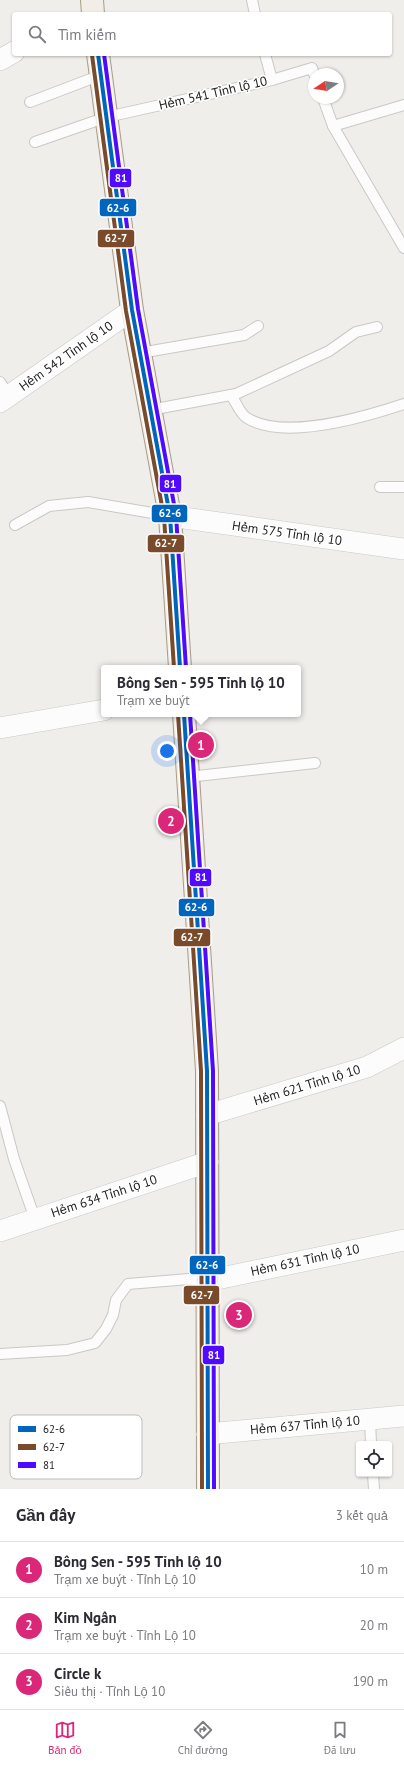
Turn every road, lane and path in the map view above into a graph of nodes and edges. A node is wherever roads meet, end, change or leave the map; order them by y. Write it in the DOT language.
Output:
graph roads {
  1 [pos="252,0"];
  2 [pos="255,12"];
  3 [pos="12,53"];
  4 [pos="98,56"];
  5 [pos="266,56"];
  6 [pos="0,60"];
  7 [pos="308,69"];
  8 [pos="100,75"];
  9 [pos="272,80"];
  10 [pos="30,102"];
  11 [pos="325,104"];
  12 [pos="404,105"];
  13 [pos="107,117"];
  14 [pos="333,126"];
  15 [pos="35,142"];
  16 [pos="404,248"];
  17 [pos="132,310"];
  18 [pos="258,326"];
  19 [pos="377,327"];
  20 [pos="140,353"];
  21 [pos="3,393"];
  22 [pos="231,395"];
  23 [pos="404,404"];
  24 [pos="150,410"];
  25 [pos="380,487"];
  26 [pos="404,487"];
  27 [pos="170,516"];
  28 [pos="15,525"];
  29 [pos="404,549"];
  30 [pos="180,665"];
  31 [pos="101,711"];
  32 [pos="184,717"];
  33 [pos="0,728"];
  34 [pos="315,763"];
  35 [pos="188,777"];
  36 [pos="404,1048"];
  37 [pos="0,1106"];
  38 [pos="207,1115"];
  39 [pos="208,1162"];
  40 [pos="34,1219"];
  41 [pos="0,1231"];
  42 [pos="404,1240"];
  43 [pos="207,1281"];
  44 [pos="0,1354"];
  45 [pos="404,1416"];
  46 [pos="370,1419"];
  47 [pos="206,1434"];
  48 [pos="371,1441"];
  49 [pos="373,1477"];
  50 [pos="208,1489"];
  51 [pos="374,1489"];
  1 -- 2 [label="lane"];
  3 -- 6 [label="street"];
  4 -- 8 [label="main road"];
  5 -- 9 [label="lane"];
  7 -- 9 [label="lane, Hẻm 541 Tỉnh lộ 10"];
  8 -- 10 [label="lane"];
  8 -- 13 [label="main road"];
  9 -- 13 [label="lane, Hẻm 541 Tỉnh lộ 10"];
  11 -- 14 [label="lane"];
  12 -- 14 [label="lane"];
  13 -- 15 [label="lane, Hẻm 541 Tỉnh lộ 10"];
  13 -- 17 [label="main road"];
  14 -- 16 [label="lane"];
  17 -- 20 [label="main road"];
  17 -- 21 [label="street, Hẻm 542 Tỉnh lộ 10"];
  18 -- 20 [label="lane"];
  19 -- 22 [label="lane"];
  20 -- 24 [label="main road"];
  22 -- 23 [label="lane"];
  22 -- 24 [label="lane"];
  24 -- 27 [label="main road"];
  25 -- 26 [label="lane"];
  27 -- 28 [label="lane"];
  27 -- 29 [label="street, Hẻm 575 Tỉnh lộ 10"];
  27 -- 30 [label="main road"];
  31 -- 33 [label="street"];
  32 -- 35 [label="main road"];
  34 -- 35 [label="lane"];
  35 -- 38 [label="main road"];
  36 -- 38 [label="street, Hẻm 621 Tỉnh lộ 10"];
  37 -- 40 [label="lane"];
  38 -- 39 [label="main road"];
  39 -- 40 [label="street, Hẻm 634 Tỉnh lộ 10"];
  39 -- 43 [label="main road"];
  40 -- 41 [label="street, Hẻm 634 Tỉnh lộ 10"];
  42 -- 43 [label="street, Hẻm 631 Tỉnh lộ 10"];
  43 -- 44 [label="lane"];
  43 -- 47 [label="main road"];
  45 -- 46 [label="street, Hẻm 637 Tỉnh lộ 10"];
  46 -- 47 [label="street, Hẻm 637 Tỉnh lộ 10"];
  46 -- 48 [label="lane"];
  47 -- 50 [label="main road"];
  49 -- 51 [label="lane"];
}
